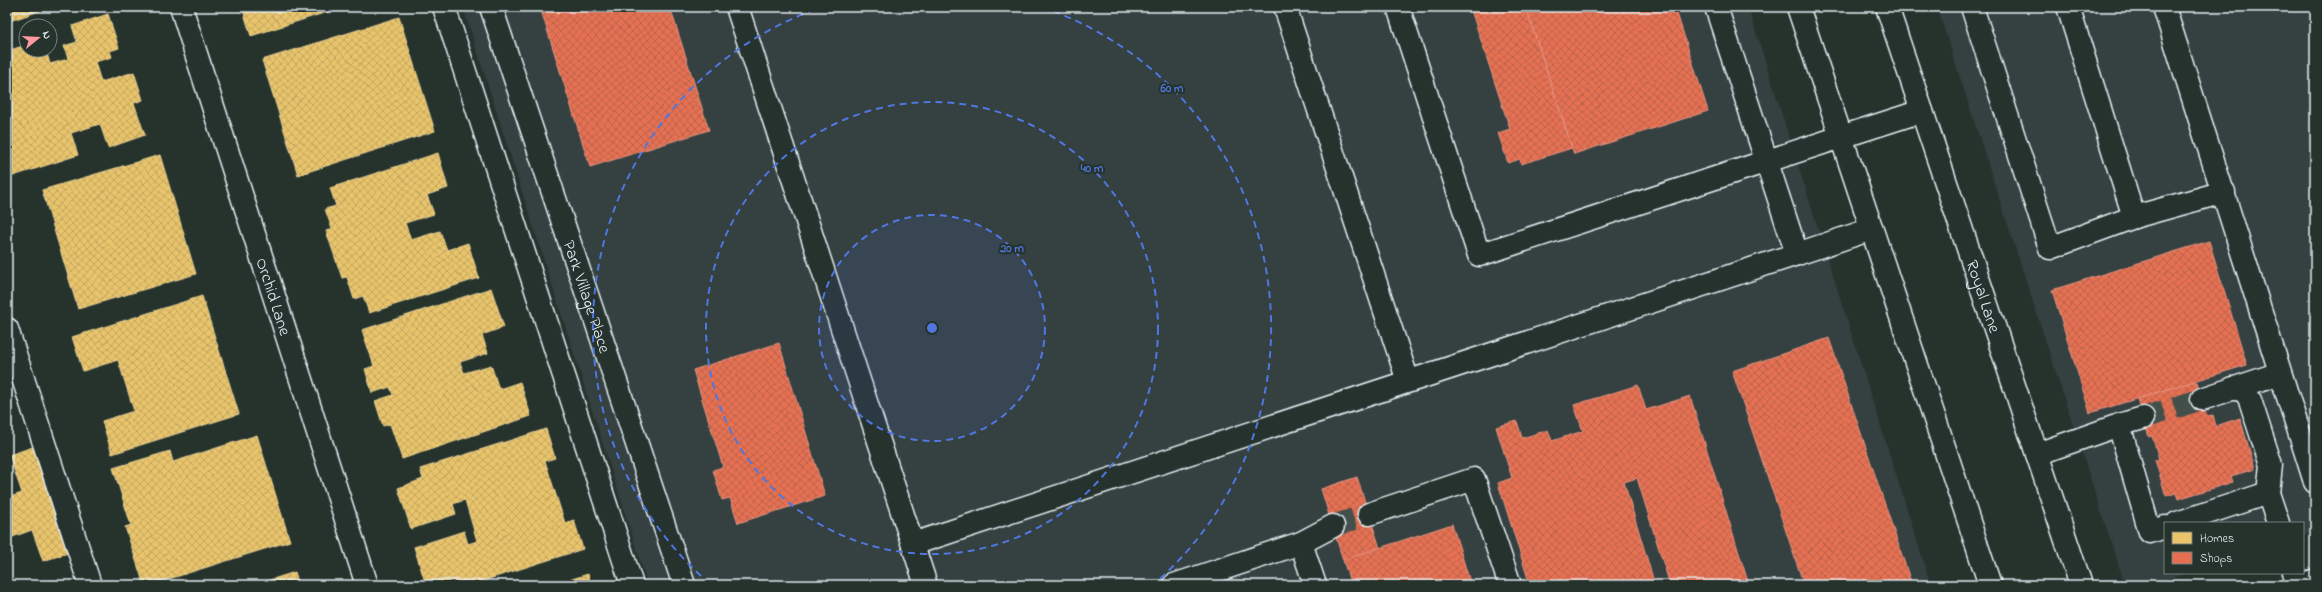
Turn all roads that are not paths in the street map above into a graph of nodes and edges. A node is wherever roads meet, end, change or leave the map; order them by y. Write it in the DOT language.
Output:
graph roads {
  1 [pos="181,7"];
  2 [pos="444,7"];
  3 [pos="490,7"];
  4 [pos="736,7"];
  5 [pos="1286,7"];
  6 [pos="1398,7"];
  7 [pos="1716,7"];
  8 [pos="1798,7"];
  9 [pos="1887,7"];
  10 [pos="1972,7"];
  11 [pos="2068,7"];
  12 [pos="2164,7"];
  13 [pos="1922,111"];
  14 [pos="1841,137"];
  15 [pos="1767,161"];
  16 [pos="2224,192"];
  17 [pos="2134,217"];
  18 [pos="1872,229"];
  19 [pos="1797,254"];
  20 [pos="7,331"];
  21 [pos="2280,373"];
  22 [pos="1408,381"];
  23 [pos="2232,388"];
  24 [pos="2202,399"];
  25 [pos="2143,418"];
  26 [pos="2119,426"];
  27 [pos="2037,454"];
  28 [pos="2314,475"];
  29 [pos="2268,493"];
  30 [pos="1369,514"];
  31 [pos="2180,522"];
  32 [pos="2278,522"];
  33 [pos="1333,526"];
  34 [pos="2164,527"];
  35 [pos="1301,543"];
  36 [pos="913,544"];
  37 [pos="2294,574"];
  38 [pos="2315,580"];
  39 [pos="90,585"];
  40 [pos="367,585"];
  41 [pos="632,585"];
  42 [pos="684,585"];
  43 [pos="926,585"];
  44 [pos="1174,585"];
  45 [pos="1315,585"];
  46 [pos="1510,585"];
  47 [pos="1990,585"];
  48 [pos="2081,585"];
  49 [pos="2300,585"];
  1 -- 40 [label="main road, Orchid Lane"];
  2 -- 41 [label="main road"];
  3 -- 42 [label="main road, Park Village Place"];
  4 -- 36 [label="main road"];
  5 -- 22 [label="main road"];
  6 -- 15 [label="main road"];
  7 -- 15 [label="main road"];
  8 -- 14 [label="main road"];
  9 -- 13 [label="main road, Royal Lane"];
  10 -- 17 [label="main road"];
  11 -- 17 [label="main road"];
  12 -- 16 [label="main road"];
  13 -- 14 [label="main road"];
  13 -- 27 [label="main road, Royal Lane"];
  14 -- 15 [label="main road"];
  14 -- 18 [label="main road"];
  15 -- 19 [label="main road"];
  16 -- 17 [label="main road"];
  16 -- 21 [label="main road"];
  18 -- 19 [label="main road"];
  18 -- 47 [label="main road"];
  19 -- 22 [label="main road"];
  20 -- 39 [label="main road"];
  21 -- 23 [label="main road"];
  21 -- 28 [label="main road"];
  22 -- 36 [label="main road"];
  23 -- 24 [label="main road"];
  23 -- 29 [label="main road"];
  25 -- 26 [label="main road"];
  26 -- 27 [label="main road"];
  26 -- 34 [label="main road"];
  27 -- 48 [label="main road, Royal Lane"];
  29 -- 31 [label="main road"];
  29 -- 32 [label="main road"];
  30 -- 46 [label="main road"];
  33 -- 35 [label="main road"];
  35 -- 44 [label="main road"];
  35 -- 45 [label="main road"];
  36 -- 43 [label="main road"];
  37 -- 49 [label="main road"];
  38 -- 49 [label="main road"];
}
